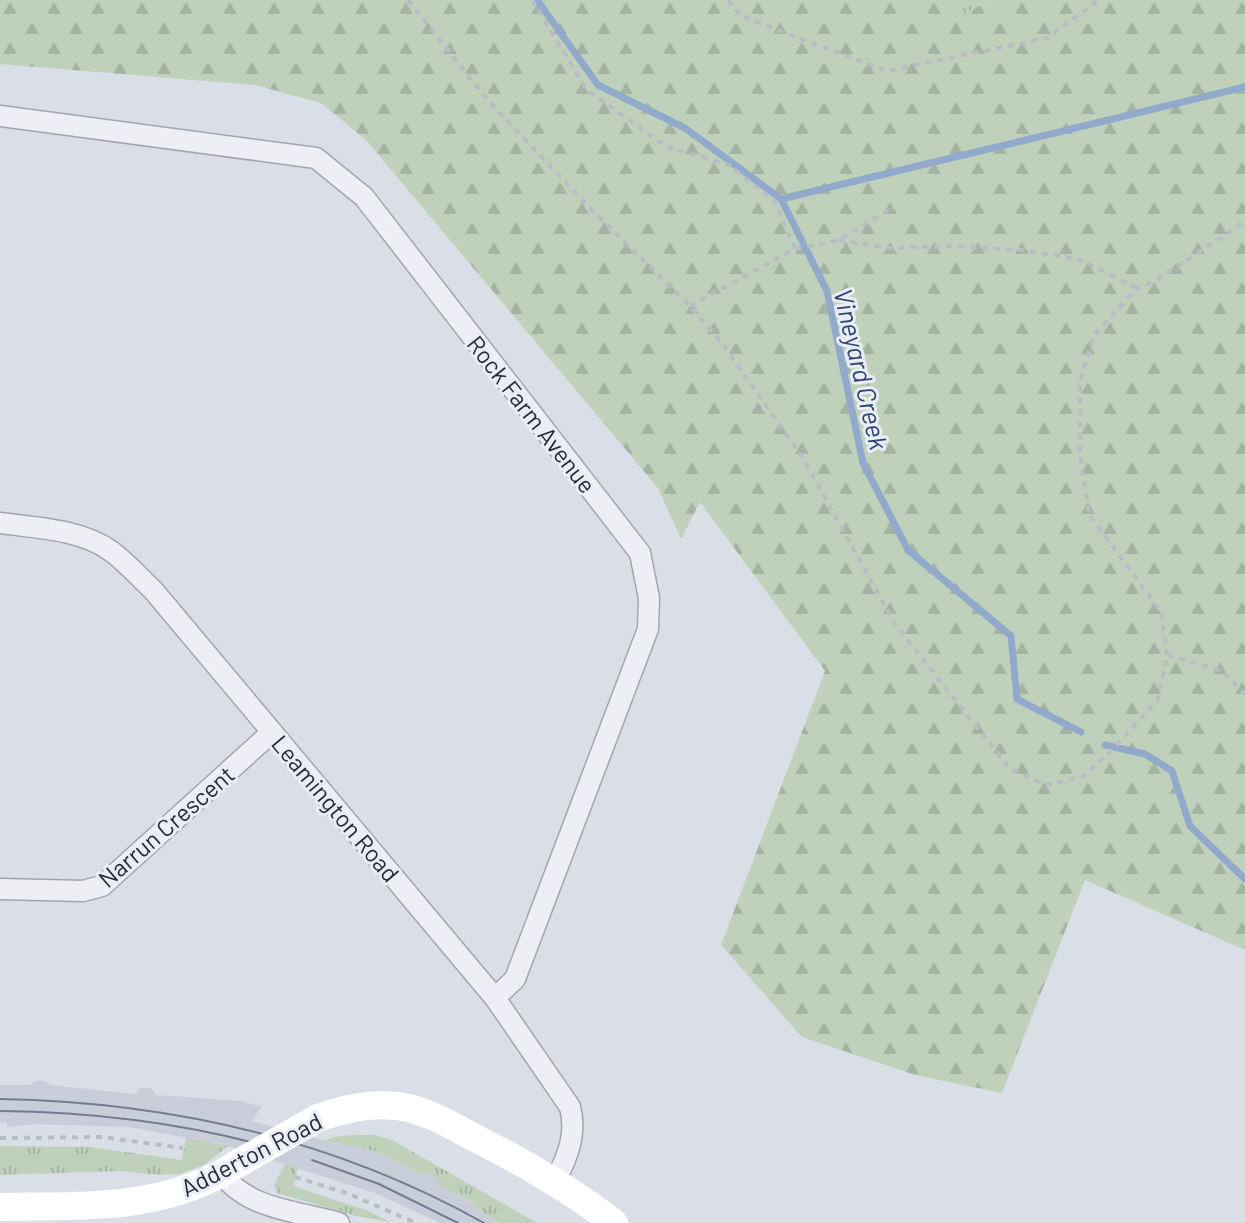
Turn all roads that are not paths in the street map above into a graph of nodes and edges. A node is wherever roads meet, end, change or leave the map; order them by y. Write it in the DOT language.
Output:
graph roads {
  1 [pos="0,116"];
  2 [pos="0,523"];
  3 [pos="272,732"];
  4 [pos="0,889"];
  5 [pos="495,998"];
  6 [pos="231,1169"];
  7 [pos="555,1181"];
  8 [pos="0,1207"];
  9 [pos="34,1215"];
  10 [pos="339,1223"];
  11 [pos="614,1223"];
  1 -- 5 [label="street, Rock Farm Avenue"];
  2 -- 3 [label="street, Leamington Road"];
  3 -- 4 [label="street, Narrun Crescent"];
  3 -- 5 [label="street, Leamington Road"];
  5 -- 7 [label="street, Leamington Road"];
  6 -- 7 [label="main road, Adderton Road, bridge"];
  6 -- 9 [label="main road, Adderton Road"];
  6 -- 10 [label="street"];
  7 -- 11 [label="main road, Adderton Road"];
  8 -- 9 [label="main road, Adderton Road"];
}
